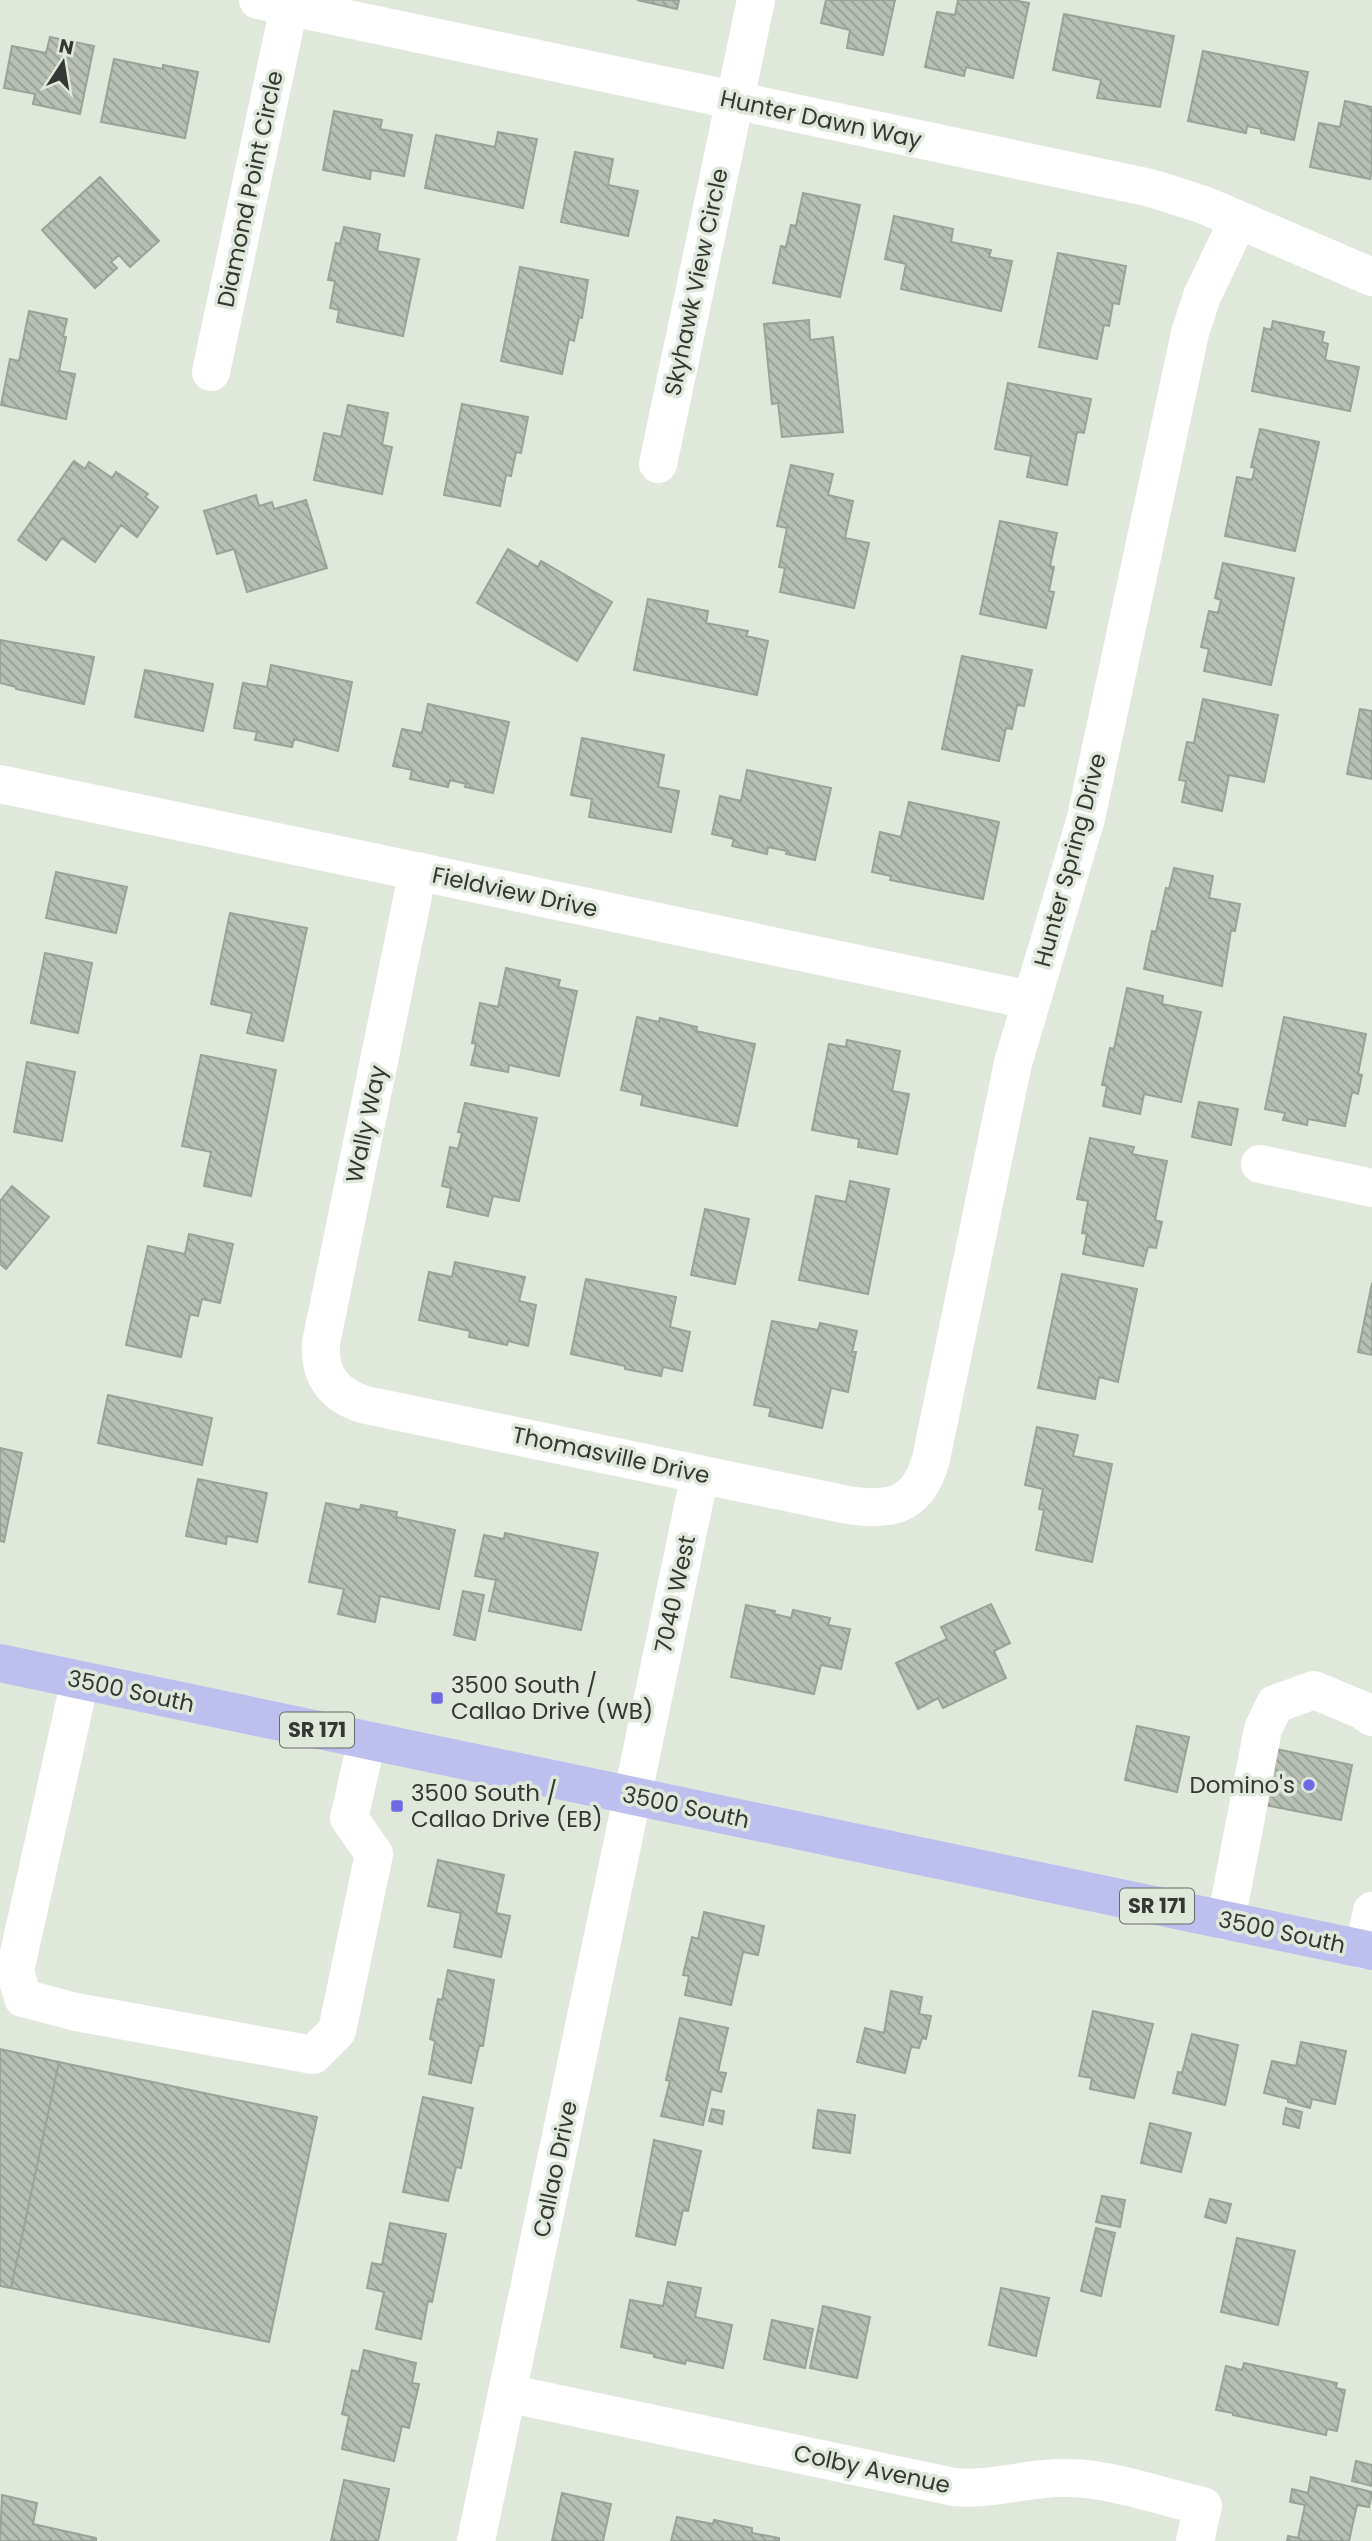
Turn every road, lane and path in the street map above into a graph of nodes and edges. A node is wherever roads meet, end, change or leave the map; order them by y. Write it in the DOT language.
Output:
graph roads {
  1 [pos="756,0"];
  2 [pos="273,3"];
  3 [pos="734,100"];
  4 [pos="1238,220"];
  5 [pos="1372,277"];
  6 [pos="211,372"];
  7 [pos="658,464"];
  8 [pos="0,784"];
  9 [pos="418,872"];
  10 [pos="1030,1000"];
  11 [pos="1260,1164"];
  12 [pos="1372,1188"];
  13 [pos="325,1376"];
  14 [pos="700,1474"];
  15 [pos="907,1500"];
  16 [pos="0,1663"];
  17 [pos="80,1680"];
  18 [pos="1372,1717"];
  19 [pos="367,1740"];
  20 [pos="634,1796"];
  21 [pos="1372,1911"];
  22 [pos="1226,1921"];
  23 [pos="1368,1950"];
  24 [pos="507,2393"];
  25 [pos="476,2541"];
  26 [pos="1195,2541"];
  1 -- 3 [label="street, Skyhawk View Circle"];
  2 -- 3 [label="street, Hunter Dawn Way"];
  2 -- 6 [label="street, Diamond Point Circle"];
  3 -- 4 [label="street, Hunter Dawn Way"];
  3 -- 7 [label="street, Skyhawk View Circle"];
  4 -- 5 [label="street, Hunter Dawn Way"];
  4 -- 10 [label="street, Hunter Spring Drive"];
  8 -- 9 [label="street, Fieldview Drive"];
  9 -- 10 [label="street, Fieldview Drive"];
  9 -- 13 [label="street, Wally Way"];
  10 -- 15 [label="street, Hunter Spring Drive"];
  11 -- 12 [label="street"];
  13 -- 14 [label="street, Thomasville Drive"];
  14 -- 15 [label="street, Thomasville Drive"];
  14 -- 20 [label="street, 7040 West"];
  16 -- 17 [label="main road, 3500 South / SR 171"];
  17 -- 19 [label="main road, 3500 South / SR 171"];
  17 -- 19 [label="street"];
  18 -- 22 [label="street"];
  19 -- 20 [label="main road, 3500 South / SR 171"];
  20 -- 22 [label="main road, 3500 South / SR 171"];
  20 -- 24 [label="street, Callao Drive"];
  21 -- 23 [label="street"];
  22 -- 23 [label="main road, 3500 South / SR 171"];
  24 -- 25 [label="street, Callao Drive"];
  24 -- 26 [label="street, Colby Avenue"];
}
